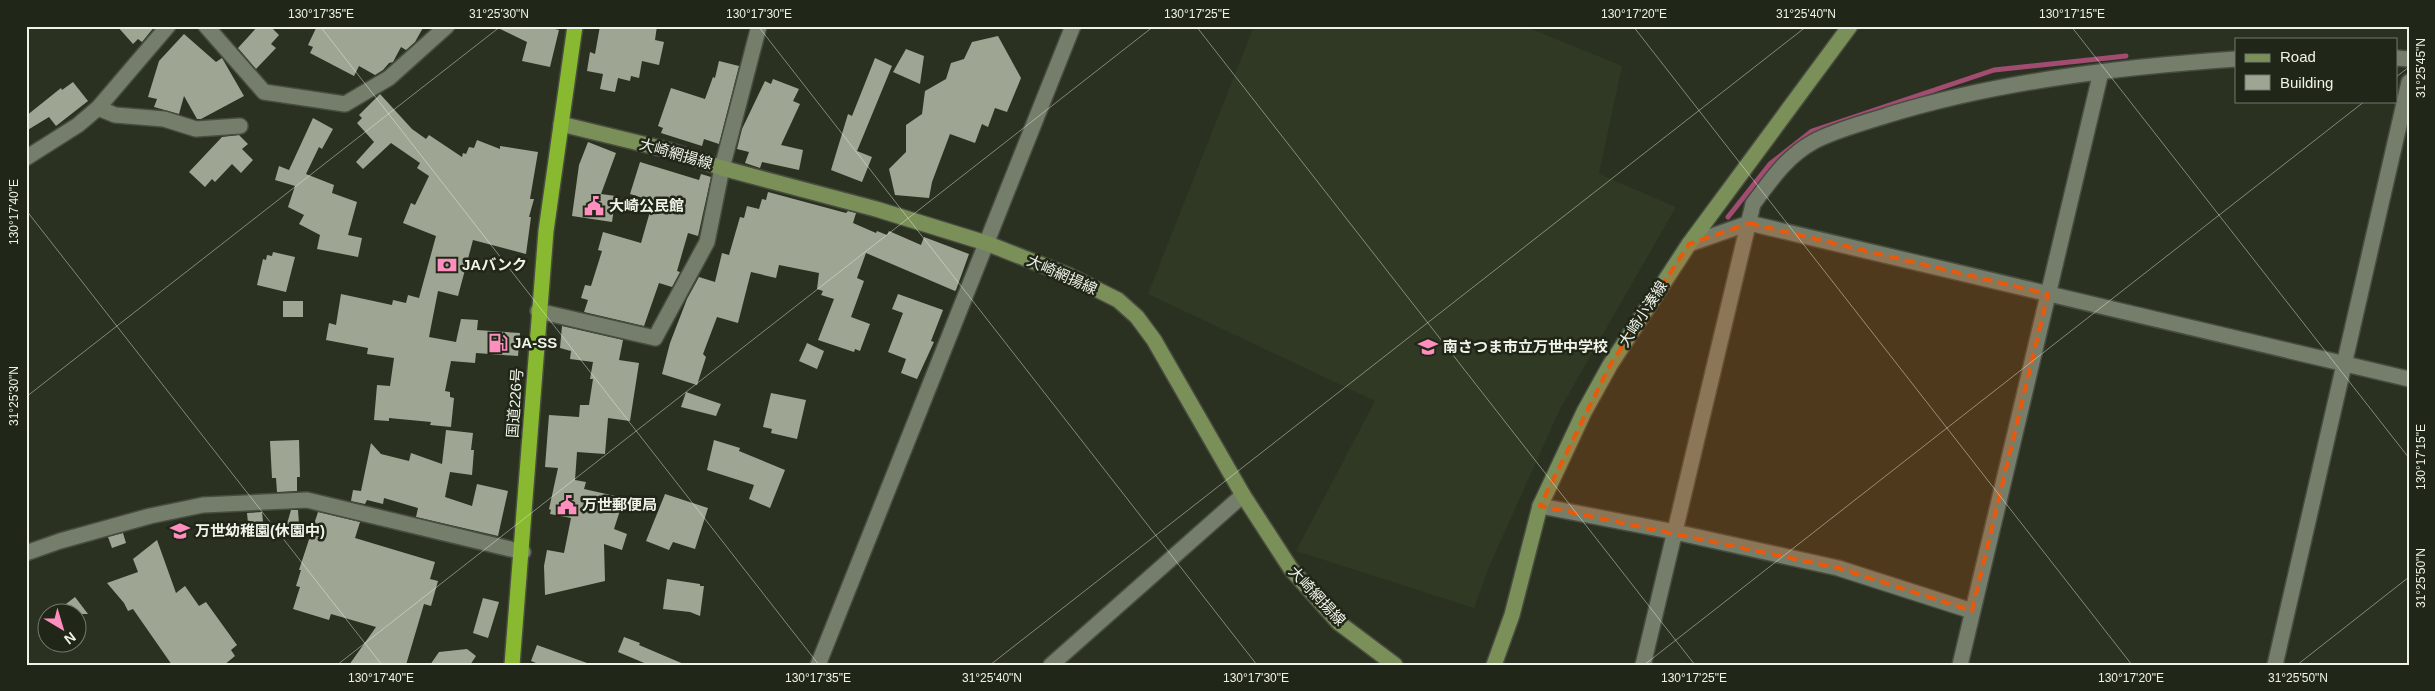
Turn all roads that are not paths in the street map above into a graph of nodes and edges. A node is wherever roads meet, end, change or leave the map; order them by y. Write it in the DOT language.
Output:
graph roads {
  1 [pos="168,26"];
  2 [pos="206,26"];
  3 [pos="447,26"];
  4 [pos="575,26"];
  5 [pos="759,26"];
  6 [pos="1073,26"];
  7 [pos="1850,26"];
  8 [pos="2235,59"];
  9 [pos="2101,72"];
  10 [pos="2409,82"];
  11 [pos="98,108"];
  12 [pos="560,124"];
  13 [pos="240,126"];
  14 [pos="26,158"];
  15 [pos="722,168"];
  16 [pos="1749,223"];
  17 [pos="986,243"];
  18 [pos="1689,244"];
  19 [pos="2048,294"];
  20 [pos="538,310"];
  21 [pos="2344,364"];
  22 [pos="2409,379"];
  23 [pos="1243,495"];
  24 [pos="1540,506"];
  25 [pos="1675,532"];
  26 [pos="523,552"];
  27 [pos="26,553"];
  28 [pos="1972,612"];
  29 [pos="512,665"];
  30 [pos="818,665"];
  31 [pos="1051,665"];
  32 [pos="1394,665"];
  33 [pos="1494,665"];
  34 [pos="1643,665"];
  35 [pos="1960,665"];
  36 [pos="2275,665"];
  1 -- 11 [label="street"];
  2 -- 3 [label="street"];
  4 -- 12 [label="highway, 国道226号"];
  5 -- 15 [label="street"];
  6 -- 17 [label="street"];
  7 -- 18 [label="street, 大崎小湊線"];
  8 -- 9 [label="street"];
  9 -- 16 [label="street"];
  9 -- 19 [label="street"];
  10 -- 21 [label="street"];
  11 -- 13 [label="street"];
  11 -- 14 [label="street"];
  12 -- 15 [label="street, 大崎網揚線"];
  12 -- 20 [label="highway, 国道226号"];
  15 -- 17 [label="street, 大崎網揚線"];
  15 -- 20 [label="street"];
  16 -- 18 [label="street"];
  16 -- 19 [label="street"];
  16 -- 25 [label="street"];
  17 -- 23 [label="street, 大崎網揚線"];
  17 -- 30 [label="street"];
  18 -- 24 [label="street, 大崎小湊線"];
  19 -- 21 [label="street"];
  19 -- 28 [label="street"];
  20 -- 26 [label="highway, 国道226号"];
  21 -- 22 [label="street"];
  21 -- 36 [label="street"];
  23 -- 31 [label="street"];
  23 -- 32 [label="street, 大崎網揚線"];
  24 -- 25 [label="street"];
  24 -- 33 [label="street, 大崎小湊線"];
  25 -- 28 [label="street"];
  25 -- 34 [label="street"];
  26 -- 27 [label="street"];
  26 -- 29 [label="highway, 国道226号"];
  28 -- 35 [label="street"];
}
